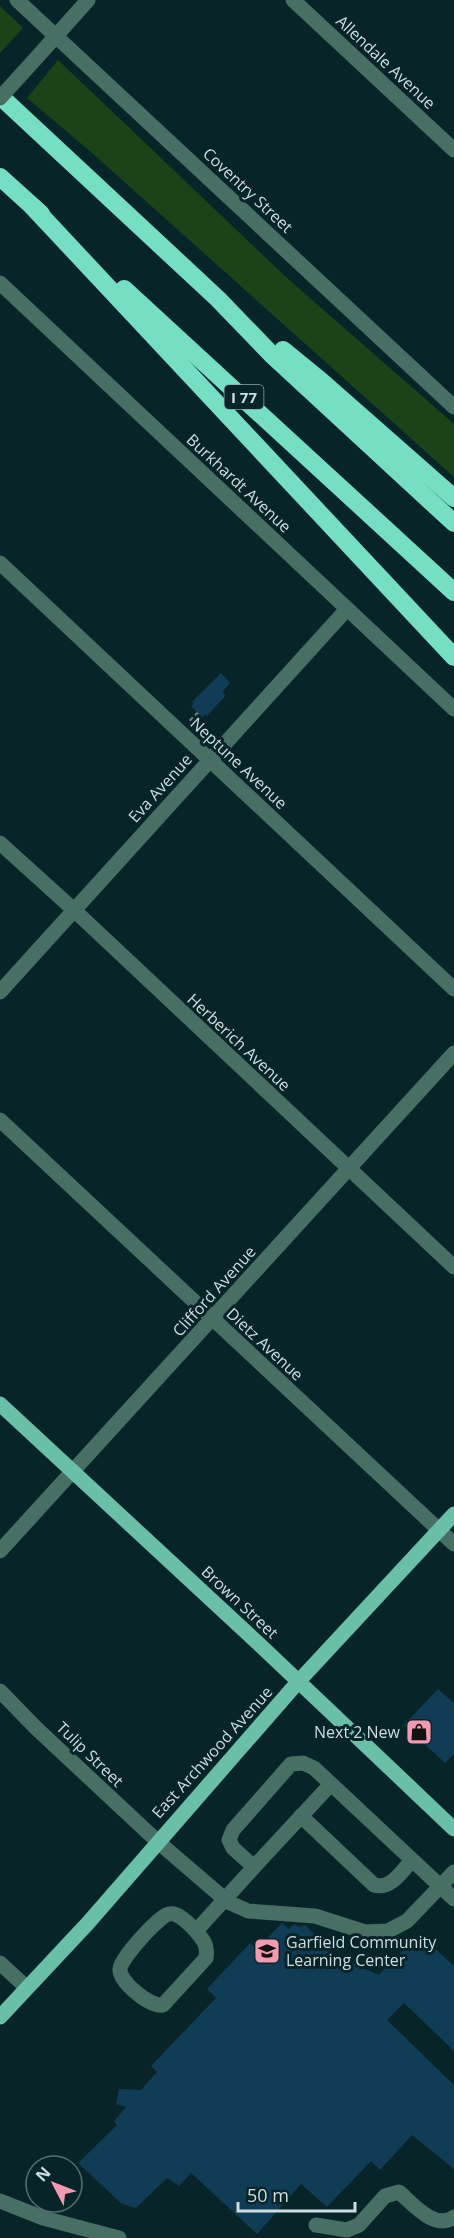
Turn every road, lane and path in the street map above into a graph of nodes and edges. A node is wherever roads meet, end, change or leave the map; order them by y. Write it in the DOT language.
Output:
graph roads {
  1 [pos="17,0"];
  2 [pos="88,0"];
  3 [pos="293,0"];
  4 [pos="56,36"];
  5 [pos="0,97"];
  6 [pos="454,150"];
  7 [pos="0,177"];
  8 [pos="32,206"];
  9 [pos="0,283"];
  10 [pos="218,299"];
  11 [pos="454,407"];
  12 [pos="454,498"];
  13 [pos="454,523"];
  14 [pos="0,564"];
  15 [pos="454,592"];
  16 [pos="347,609"];
  17 [pos="454,657"];
  18 [pos="454,709"];
  19 [pos="198,713"];
  20 [pos="192,719"];
  21 [pos="210,760"];
  22 [pos="0,843"];
  23 [pos="74,910"];
  24 [pos="454,989"];
  25 [pos="0,992"];
  26 [pos="454,1053"];
  27 [pos="0,1120"];
  28 [pos="349,1169"];
  29 [pos="454,1268"];
  30 [pos="212,1319"];
  31 [pos="0,1404"];
  32 [pos="74,1472"];
  33 [pos="454,1514"];
  34 [pos="439,1530"];
  35 [pos="454,1544"];
  36 [pos="0,1551"];
  37 [pos="298,1682"];
  38 [pos="0,1691"];
  39 [pos="331,1784"];
  40 [pos="302,1816"];
  41 [pos="454,1829"];
  42 [pos="157,1841"];
  43 [pos="412,1860"];
  44 [pos="254,1867"];
  45 [pos="454,1872"];
  46 [pos="440,1886"];
  47 [pos="454,1899"];
  48 [pos="225,1900"];
  49 [pos="196,1931"];
  50 [pos="0,1963"];
  51 [pos="26,1987"];
  52 [pos="0,2017"];
  53 [pos="0,2201"];
  54 [pos="454,2217"];
  55 [pos="316,2224"];
  56 [pos="119,2238"];
  1 -- 4 [label="street, Coventry Street"];
  2 -- 4 [label="street"];
  3 -- 6 [label="street, Allendale Avenue"];
  4 -- 5 [label="street, bridge"];
  4 -- 11 [label="street, Coventry Street"];
  5 -- 10 [label="highway"];
  7 -- 8 [label="highway, I 77"];
  8 -- 15 [label="highway, I 77"];
  8 -- 17 [label="highway"];
  9 -- 16 [label="street, Burkhardt Avenue"];
  10 -- 12 [label="highway"];
  10 -- 13 [label="highway"];
  14 -- 21 [label="street, Neptune Avenue"];
  16 -- 18 [label="street, Burkhardt Avenue"];
  16 -- 21 [label="street, Eva Avenue"];
  19 -- 20 [label="path"];
  21 -- 23 [label="street, Eva Avenue"];
  21 -- 24 [label="street, Neptune Avenue"];
  22 -- 23 [label="street, Herberich Avenue"];
  23 -- 25 [label="street, Eva Avenue"];
  23 -- 28 [label="street, Herberich Avenue"];
  26 -- 28 [label="street, Clifford Avenue"];
  27 -- 30 [label="street, Dietz Avenue"];
  28 -- 29 [label="street, Herberich Avenue"];
  28 -- 30 [label="street, Clifford Avenue"];
  30 -- 32 [label="street, Clifford Avenue"];
  30 -- 34 [label="street, Dietz Avenue"];
  31 -- 32 [label="main road, Brown Street"];
  32 -- 36 [label="street, Clifford Avenue"];
  32 -- 37 [label="main road, Brown Street"];
  33 -- 34 [label="main road, East Archwood Avenue"];
  34 -- 35 [label="street, Dietz Avenue"];
  34 -- 37 [label="main road, East Archwood Avenue"];
  37 -- 41 [label="main road, Brown Street"];
  37 -- 42 [label="main road, East Archwood Avenue"];
  38 -- 42 [label="street, Tulip Street"];
  39 -- 40 [label="street"];
  39 -- 43 [label="street"];
  39 -- 44 [label="street"];
  40 -- 43 [label="street"];
  40 -- 44 [label="street"];
  42 -- 48 [label="street, Tulip Street"];
  42 -- 51 [label="main road, East Archwood Avenue"];
  43 -- 46 [label="street"];
  44 -- 48 [label="street"];
  45 -- 46 [label="street, Tulip Street"];
  46 -- 47 [label="street"];
  46 -- 48 [label="street, Tulip Street"];
  48 -- 49 [label="street"];
  49 -- 49 [label="street"];
  50 -- 51 [label="street"];
  51 -- 52 [label="main road, East Archwood Avenue"];
  53 -- 56 [label="street"];
  54 -- 55 [label="street"];
}
